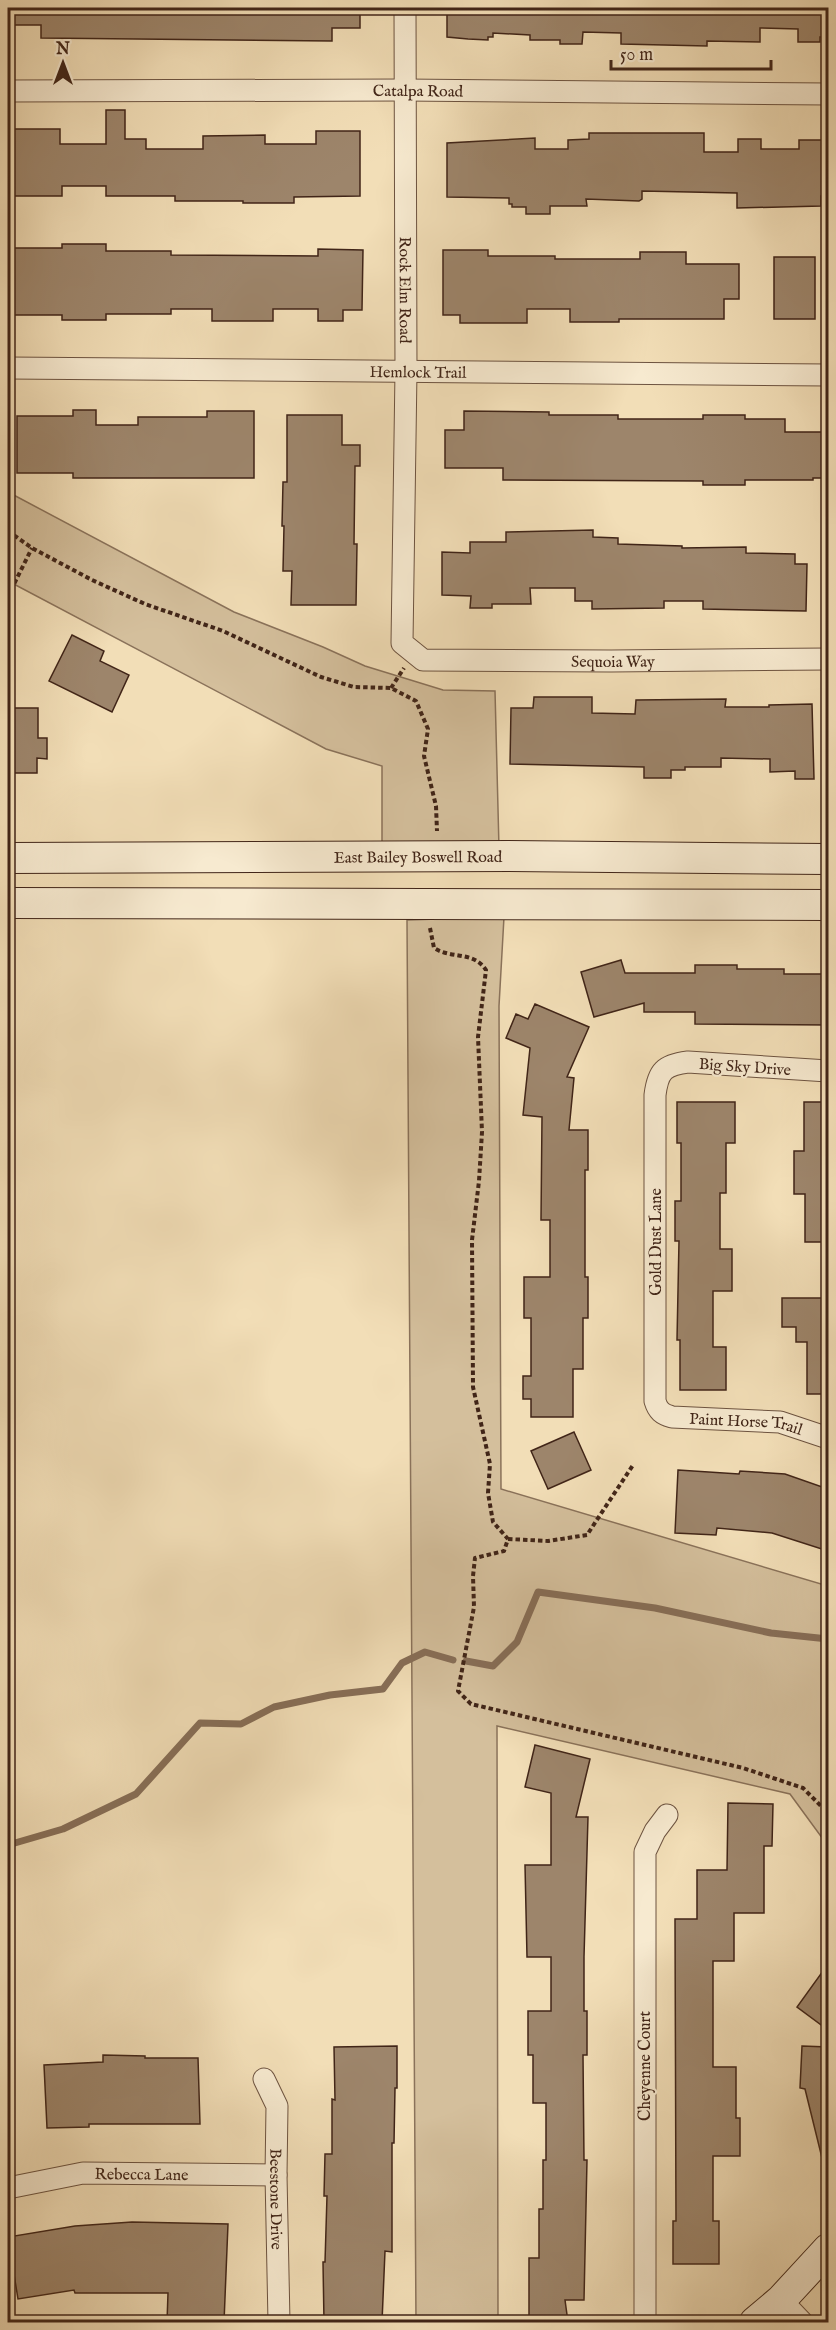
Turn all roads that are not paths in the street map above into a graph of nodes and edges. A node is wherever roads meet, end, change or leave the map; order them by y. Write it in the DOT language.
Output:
graph roads {
  1 [pos="405,8"];
  2 [pos="8,90"];
  3 [pos="404,90"];
  4 [pos="828,94"];
  5 [pos="8,368"];
  6 [pos="406,371"];
  7 [pos="828,375"];
  8 [pos="402,644"];
  9 [pos="828,659"];
  10 [pos="8,858"];
  11 [pos="828,859"];
  12 [pos="8,903"];
  13 [pos="828,905"];
  14 [pos="662,1070"];
  15 [pos="828,1071"];
  16 [pos="662,1413"];
  17 [pos="828,1438"];
  18 [pos="667,1815"];
  19 [pos="264,2079"];
  20 [pos="276,2175"];
  21 [pos="8,2188"];
  22 [pos="828,2249"];
  23 [pos="781,2300"];
  24 [pos="279,2322"];
  25 [pos="645,2322"];
  26 [pos="755,2322"];
  27 [pos="802,2322"];
  1 -- 3 [label="street, Rock Elm Road"];
  2 -- 3 [label="street, Catalpa Road"];
  3 -- 4 [label="street, Catalpa Road"];
  3 -- 6 [label="street, Rock Elm Road"];
  5 -- 6 [label="street, Hemlock Trail"];
  6 -- 7 [label="street, Hemlock Trail"];
  6 -- 8 [label="street, Rock Elm Road"];
  8 -- 9 [label="street, Sequoia Way"];
  10 -- 11 [label="main road, East Bailey Boswell Road"];
  12 -- 13 [label="main road"];
  14 -- 15 [label="street, Big Sky Drive"];
  14 -- 16 [label="street, Gold Dust Lane"];
  16 -- 17 [label="street, Paint Horse Trail"];
  18 -- 25 [label="street, Cheyenne Court"];
  19 -- 20 [label="street, Beestone Drive"];
  20 -- 21 [label="street, Rebecca Lane"];
  20 -- 24 [label="street, Beestone Drive"];
  22 -- 23 [label="main road"];
  23 -- 26 [label="main road"];
  23 -- 27 [label="street"];
}
